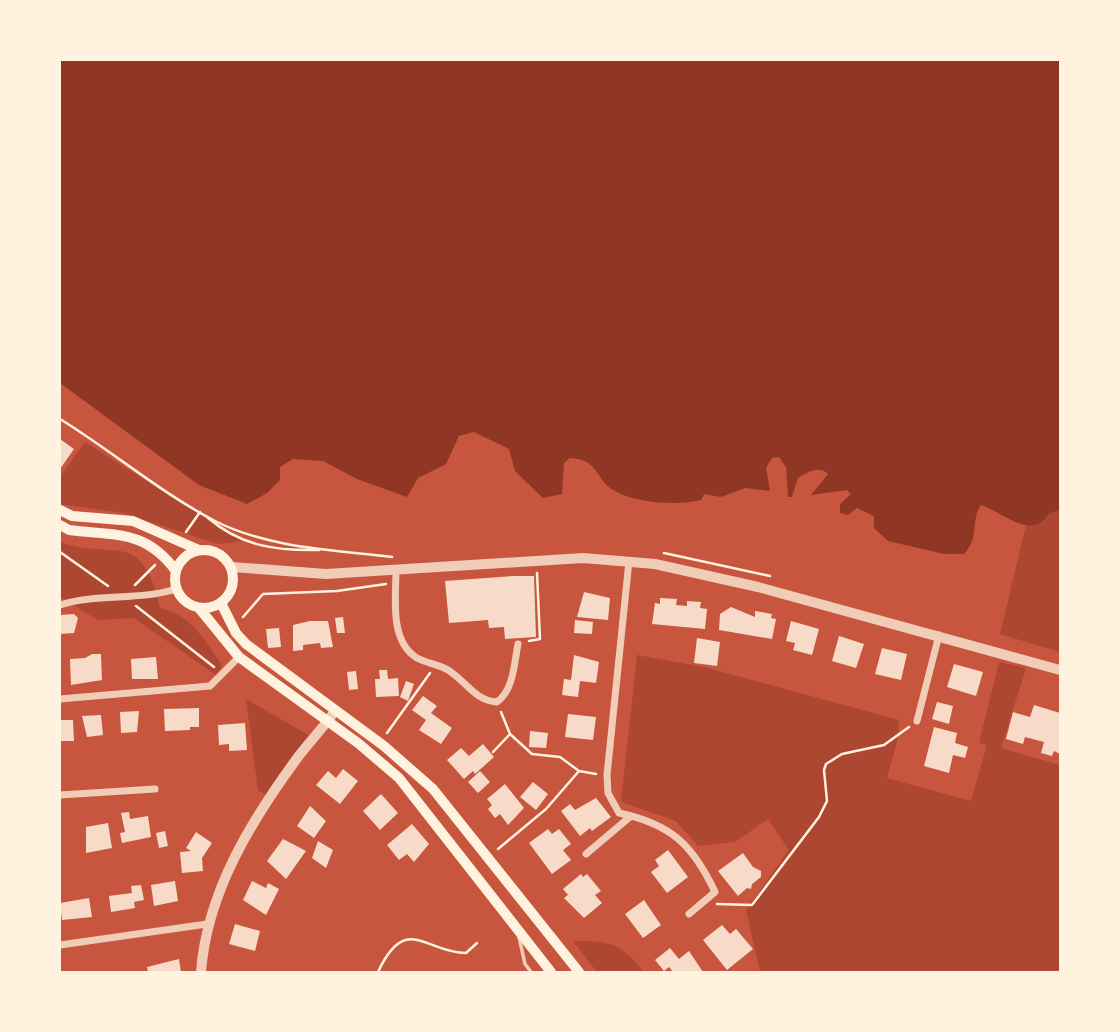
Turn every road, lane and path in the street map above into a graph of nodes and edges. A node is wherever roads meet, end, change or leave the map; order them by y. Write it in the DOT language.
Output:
graph roads {
  1 [pos="60,510"];
  2 [pos="200,512"];
  3 [pos="60,525"];
  4 [pos="199,550"];
  5 [pos="329,550"];
  6 [pos="60,552"];
  7 [pos="629,561"];
  8 [pos="232,567"];
  9 [pos="396,570"];
  10 [pos="176,571"];
  11 [pos="524,572"];
  12 [pos="396,582"];
  13 [pos="176,589"];
  14 [pos="123,596"];
  15 [pos="221,603"];
  16 [pos="60,605"];
  17 [pos="199,608"];
  18 [pos="244,622"];
  19 [pos="939,635"];
  20 [pos="518,644"];
  21 [pos="239,657"];
  22 [pos="436,665"];
  23 [pos="1060,670"];
  24 [pos="222,674"];
  25 [pos="60,699"];
  26 [pos="497,702"];
  27 [pos="335,711"];
  28 [pos="917,721"];
  29 [pos="327,723"];
  30 [pos="510,734"];
  31 [pos="383,738"];
  32 [pos="493,752"];
  33 [pos="579,771"];
  34 [pos="607,775"];
  35 [pos="155,789"];
  36 [pos="60,795"];
  37 [pos="631,816"];
  38 [pos="495,851"];
  39 [pos="586,855"];
  40 [pos="701,904"];
  41 [pos="689,914"];
  42 [pos="206,924"];
  43 [pos="517,928"];
  44 [pos="477,943"];
  45 [pos="60,944"];
  46 [pos="201,972"];
  47 [pos="379,972"];
  48 [pos="531,972"];
  49 [pos="551,972"];
  50 [pos="579,972"];
  1 -- 4 [label="main road"];
  2 -- 5 [label="path"];
  3 -- 10 [label="main road"];
  4 -- 8 [label="main road"];
  4 -- 10 [label="main road"];
  6 -- 14 [label="path"];
  7 -- 9 [label="street"];
  7 -- 19 [label="street"];
  7 -- 34 [label="street"];
  8 -- 9 [label="street"];
  8 -- 15 [label="main road"];
  9 -- 12 [label="street"];
  10 -- 13 [label="main road"];
  11 -- 20 [label="path"];
  12 -- 18 [label="path"];
  12 -- 22 [label="street"];
  13 -- 14 [label="street"];
  13 -- 17 [label="main road"];
  14 -- 16 [label="street"];
  14 -- 24 [label="path"];
  15 -- 17 [label="main road"];
  15 -- 27 [label="main road"];
  17 -- 21 [label="main road"];
  19 -- 23 [label="street"];
  19 -- 28 [label="street"];
  20 -- 26 [label="street"];
  21 -- 24 [label="street"];
  21 -- 29 [label="main road"];
  22 -- 26 [label="street"];
  22 -- 31 [label="path"];
  24 -- 25 [label="street"];
  26 -- 30 [label="path"];
  27 -- 29 [label="street"];
  27 -- 50 [label="main road"];
  28 -- 40 [label="path"];
  29 -- 42 [label="street"];
  29 -- 43 [label="main road"];
  30 -- 32 [label="path"];
  30 -- 33 [label="path"];
  33 -- 34 [label="path"];
  33 -- 38 [label="path"];
  34 -- 37 [label="street"];
  35 -- 36 [label="street"];
  37 -- 39 [label="street"];
  37 -- 40 [label="street"];
  40 -- 41 [label="street"];
  42 -- 45 [label="street"];
  42 -- 46 [label="street"];
  43 -- 48 [label="lane"];
  43 -- 49 [label="main road"];
  44 -- 47 [label="path"];
}
